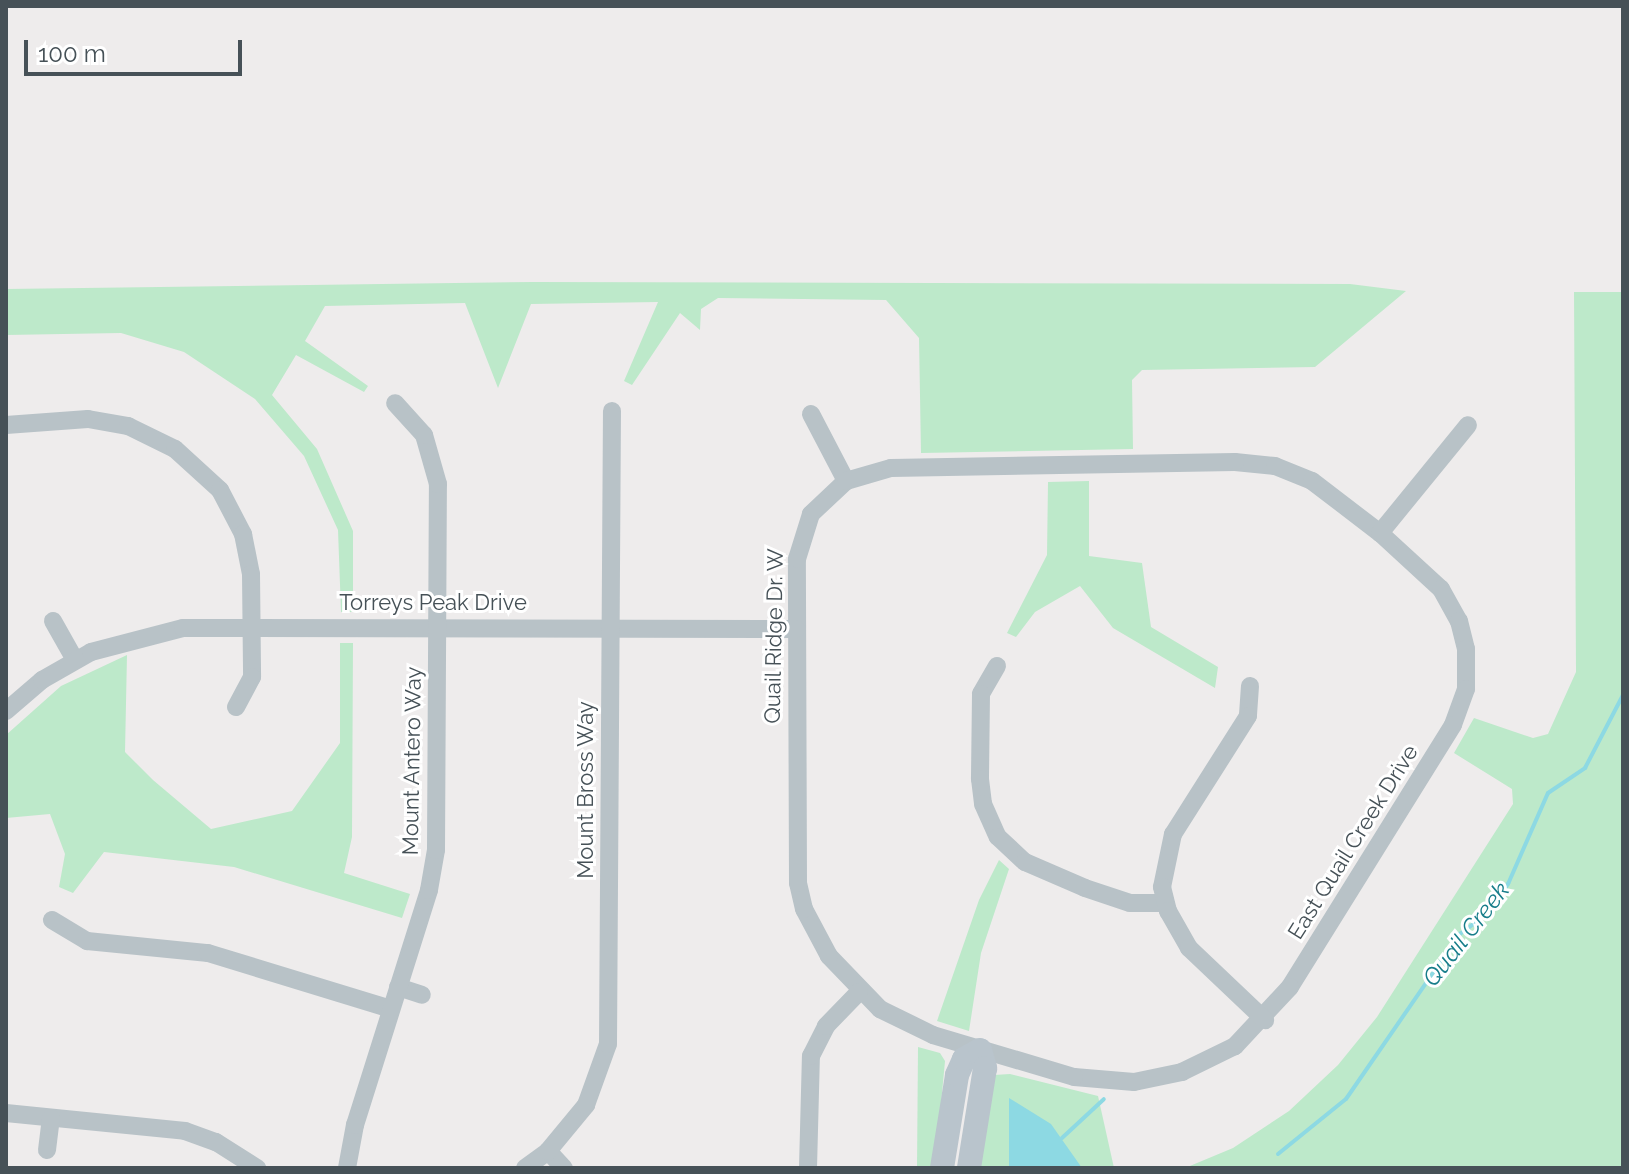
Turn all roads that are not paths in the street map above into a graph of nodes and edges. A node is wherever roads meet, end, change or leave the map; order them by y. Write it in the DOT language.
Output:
graph roads {
  1 [pos="395,403"];
  2 [pos="612,411"];
  3 [pos="811,414"];
  4 [pos="6,425"];
  5 [pos="1468,425"];
  6 [pos="1275,466"];
  7 [pos="846,481"];
  8 [pos="1380,533"];
  9 [pos="53,621"];
  10 [pos="252,626"];
  11 [pos="438,627"];
  12 [pos="610,628"];
  13 [pos="796,629"];
  14 [pos="75,660"];
  15 [pos="997,666"];
  16 [pos="1250,686"];
  17 [pos="236,707"];
  18 [pos="6,711"];
  19 [pos="1165,903"];
  20 [pos="52,920"];
  21 [pos="398,987"];
  22 [pos="859,992"];
  23 [pos="422,995"];
  24 [pos="391,1009"];
  25 [pos="1265,1020"];
  26 [pos="980,1050"];
  27 [pos="6,1113"];
  28 [pos="51,1118"];
  29 [pos="47,1150"];
  30 [pos="548,1151"];
  31 [pos="257,1168"];
  32 [pos="347,1168"];
  33 [pos="525,1168"];
  34 [pos="564,1168"];
  35 [pos="808,1168"];
  36 [pos="942,1168"];
  37 [pos="969,1168"];
  1 -- 11 [label="street, Mount Antero Way"];
  2 -- 12 [label="street, Mount Bross Way"];
  3 -- 7 [label="street"];
  4 -- 10 [label="street"];
  5 -- 8 [label="street"];
  6 -- 7 [label="street, Quail Ridge Dr. W"];
  6 -- 8 [label="street, East Quail Creek Drive"];
  7 -- 13 [label="street, Quail Ridge Dr. W"];
  8 -- 25 [label="street, East Quail Creek Drive"];
  9 -- 14 [label="street"];
  10 -- 11 [label="street, Torreys Peak Drive"];
  10 -- 14 [label="street, Torreys Peak Drive"];
  10 -- 17 [label="street"];
  11 -- 12 [label="street, Torreys Peak Drive"];
  11 -- 21 [label="street, Mount Antero Way"];
  12 -- 13 [label="street, Torreys Peak Drive"];
  12 -- 30 [label="street, Mount Bross Way"];
  13 -- 22 [label="street, Quail Ridge Dr. W"];
  14 -- 18 [label="street, Torreys Peak Drive"];
  15 -- 19 [label="street"];
  16 -- 19 [label="street"];
  19 -- 25 [label="street"];
  20 -- 24 [label="street"];
  21 -- 23 [label="street"];
  21 -- 24 [label="street, Mount Antero Way"];
  22 -- 26 [label="street, Quail Ridge Dr. W"];
  22 -- 35 [label="street"];
  24 -- 32 [label="street, Mount Antero Way"];
  25 -- 26 [label="street, East Quail Creek Drive"];
  26 -- 36 [label="street"];
  26 -- 37 [label="street"];
  27 -- 28 [label="street"];
  28 -- 29 [label="street"];
  28 -- 31 [label="street"];
  30 -- 33 [label="street, Mount Bross Way"];
  30 -- 34 [label="street"];
}
